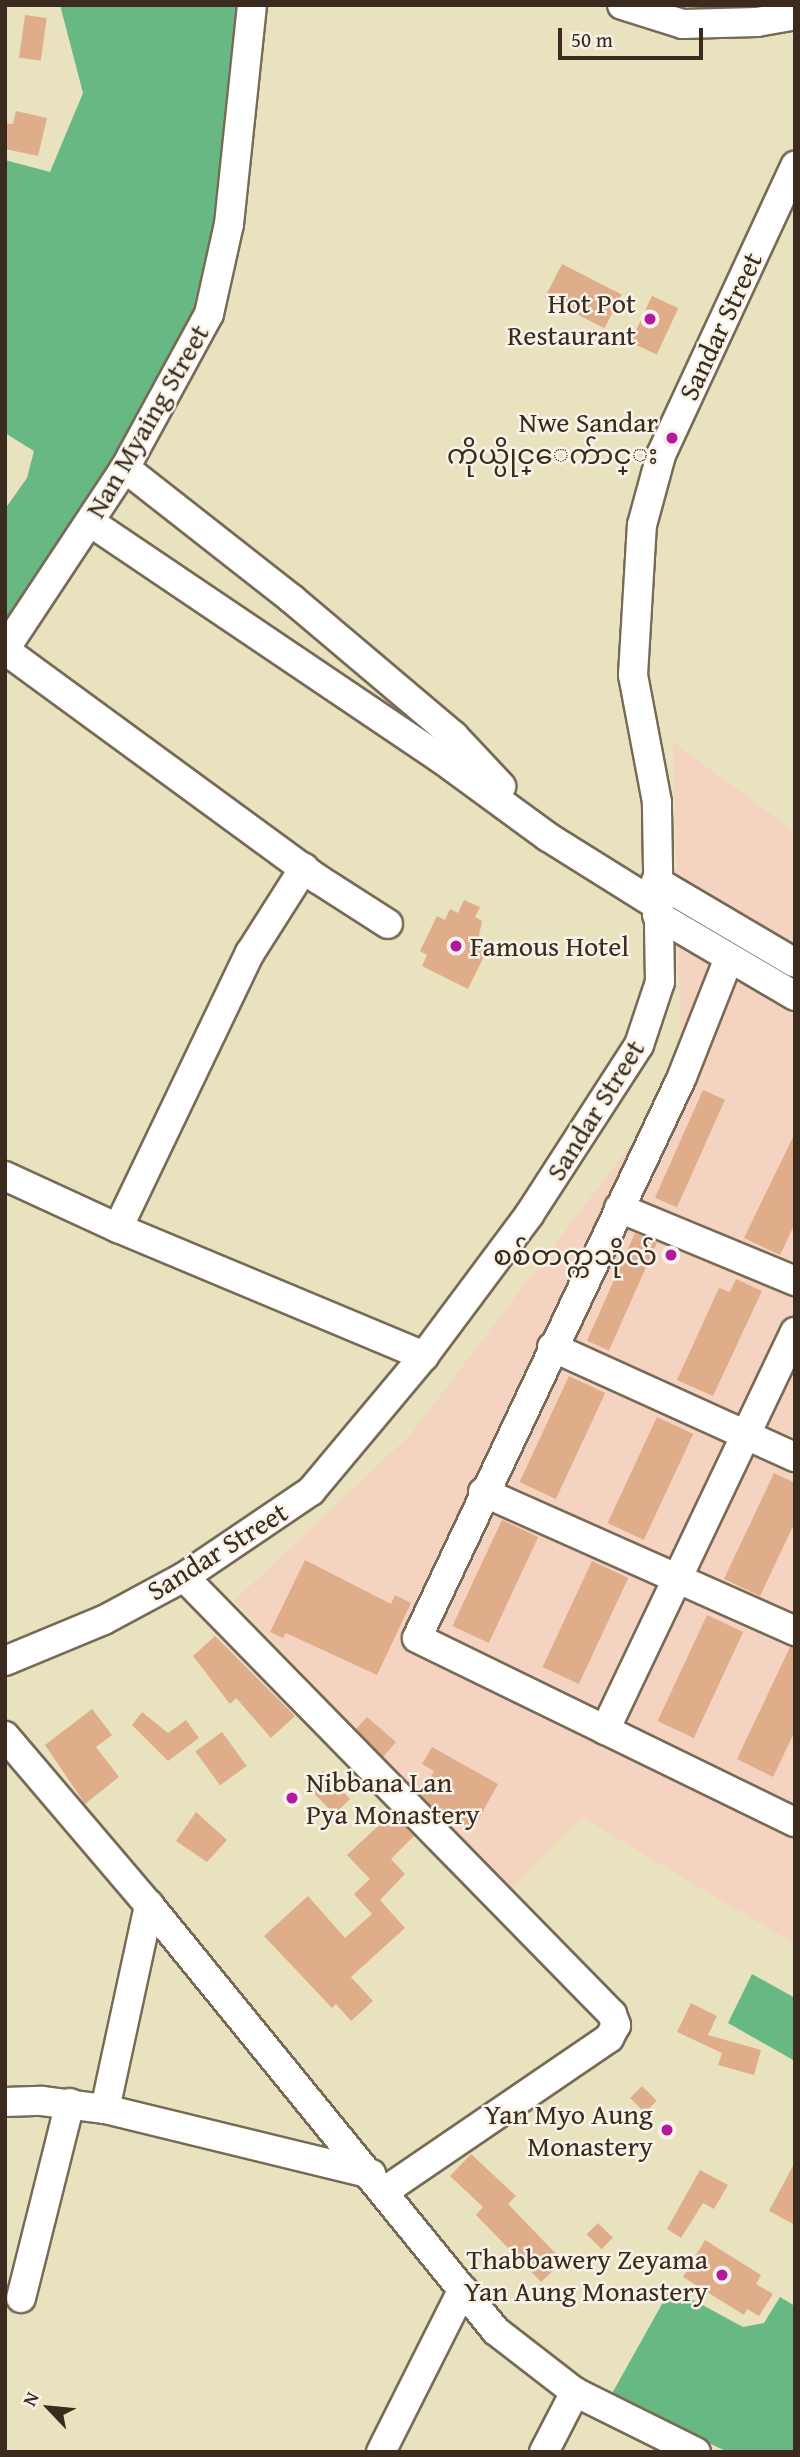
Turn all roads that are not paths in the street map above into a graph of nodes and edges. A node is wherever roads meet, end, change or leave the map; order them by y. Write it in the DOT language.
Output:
graph roads {
  1 [pos="252,5"];
  2 [pos="622,5"];
  3 [pos="795,15"];
  4 [pos="795,166"];
  5 [pos="125,468"];
  6 [pos="90,522"];
  7 [pos="5,649"];
  8 [pos="548,837"];
  9 [pos="304,868"];
  10 [pos="657,900"];
  11 [pos="388,924"];
  12 [pos="729,957"];
  13 [pos="795,963"];
  14 [pos="795,996"];
  15 [pos="5,1176"];
  16 [pos="619,1208"];
  17 [pos="118,1228"];
  18 [pos="795,1281"];
  19 [pos="795,1332"];
  20 [pos="552,1347"];
  21 [pos="424,1356"];
  22 [pos="745,1435"];
  23 [pos="795,1457"];
  24 [pos="483,1492"];
  25 [pos="184,1577"];
  26 [pos="680,1577"];
  27 [pos="795,1632"];
  28 [pos="5,1661"];
  29 [pos="605,1730"];
  30 [pos="5,1737"];
  31 [pos="795,1822"];
  32 [pos="149,1905"];
  33 [pos="5,2102"];
  34 [pos="70,2103"];
  35 [pos="105,2109"];
  36 [pos="377,2183"];
  37 [pos="463,2289"];
  38 [pos="21,2298"];
  39 [pos="575,2392"];
  40 [pos="381,2452"];
  41 [pos="544,2452"];
  42 [pos="696,2452"];
  1 -- 5 [label="street, Nan Myaing Street"];
  2 -- 3 [label="street"];
  4 -- 10 [label="street, Sandar Street"];
  5 -- 6 [label="street, Nan Myaing Street"];
  5 -- 8 [label="street"];
  6 -- 7 [label="street, Nan Myaing Street"];
  6 -- 8 [label="street"];
  7 -- 9 [label="street"];
  8 -- 10 [label="street"];
  9 -- 11 [label="street"];
  9 -- 17 [label="street"];
  10 -- 12 [label="street"];
  10 -- 13 [label="street"];
  10 -- 21 [label="street, Sandar Street"];
  12 -- 14 [label="street"];
  12 -- 16 [label="street"];
  15 -- 17 [label="street"];
  16 -- 18 [label="street"];
  16 -- 20 [label="street"];
  17 -- 21 [label="street"];
  19 -- 22 [label="street"];
  20 -- 22 [label="street"];
  20 -- 24 [label="street"];
  21 -- 25 [label="street, Sandar Street"];
  22 -- 23 [label="street"];
  22 -- 26 [label="street"];
  24 -- 26 [label="street"];
  24 -- 29 [label="street"];
  25 -- 28 [label="street, Sandar Street"];
  25 -- 36 [label="street"];
  26 -- 27 [label="street"];
  26 -- 29 [label="street"];
  29 -- 31 [label="street"];
  30 -- 32 [label="street"];
  32 -- 35 [label="street"];
  32 -- 36 [label="street"];
  33 -- 34 [label="street"];
  34 -- 35 [label="street"];
  34 -- 38 [label="street"];
  35 -- 36 [label="street"];
  36 -- 37 [label="street"];
  37 -- 39 [label="street"];
  37 -- 40 [label="street"];
  39 -- 41 [label="street"];
  39 -- 42 [label="street"];
}
